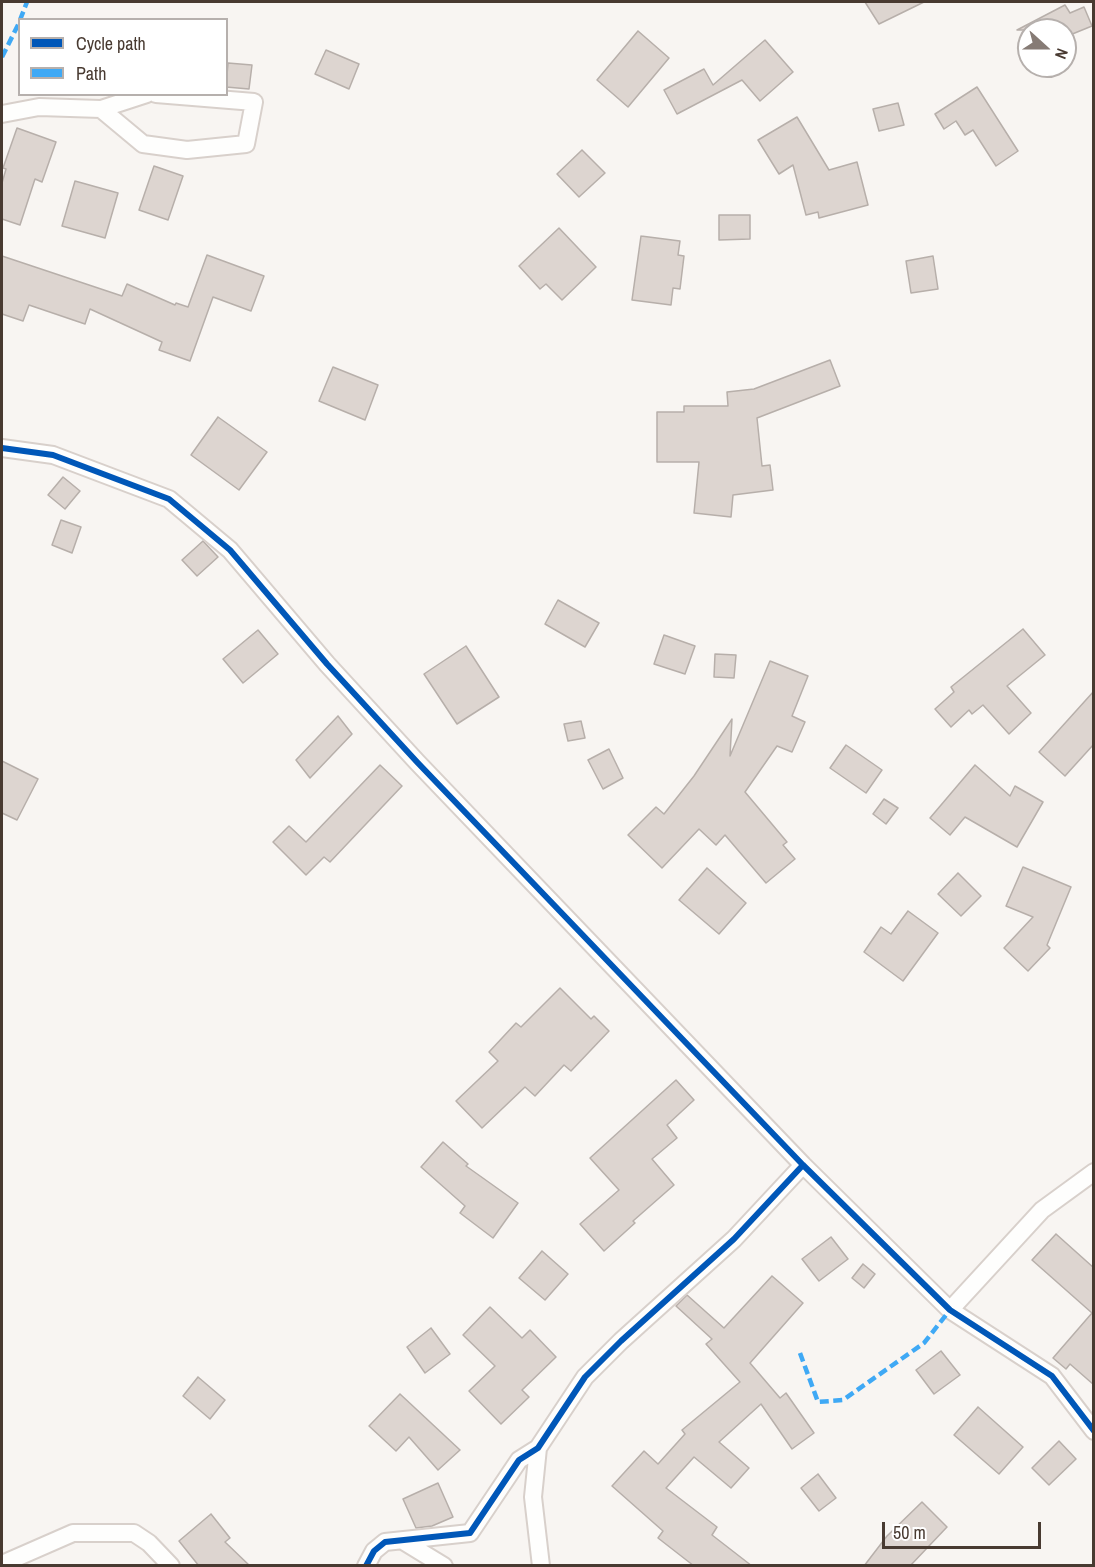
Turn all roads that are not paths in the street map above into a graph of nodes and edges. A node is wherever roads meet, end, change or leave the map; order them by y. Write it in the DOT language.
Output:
graph roads {
  1 [pos="141,96"];
  2 [pos="180,96"];
  3 [pos="101,109"];
  4 [pos="2,114"];
  5 [pos="2,448"];
  6 [pos="803,1165"];
  7 [pos="1094,1172"];
  8 [pos="950,1310"];
  9 [pos="1094,1431"];
  10 [pos="538,1448"];
  11 [pos="403,1541"];
  12 [pos="2,1564"];
  13 [pos="171,1566"];
  14 [pos="366,1566"];
  15 [pos="444,1566"];
  16 [pos="541,1566"];
  1 -- 3 [label="street"];
  2 -- 3 [label="street"];
  3 -- 4 [label="street"];
  5 -- 6 [label="street"];
  6 -- 8 [label="street"];
  6 -- 10 [label="street"];
  7 -- 8 [label="street"];
  8 -- 9 [label="street"];
  10 -- 11 [label="street"];
  10 -- 16 [label="street"];
  11 -- 14 [label="street"];
  11 -- 15 [label="street"];
  12 -- 13 [label="street"];
}
